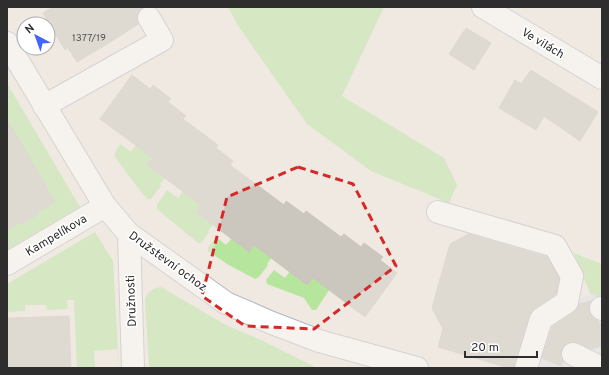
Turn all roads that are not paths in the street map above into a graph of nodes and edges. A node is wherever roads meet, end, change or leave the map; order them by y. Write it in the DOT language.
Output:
graph roads {
  1 [pos="483,7"];
  2 [pos="149,18"];
  3 [pos="7,43"];
  4 [pos="602,78"];
  5 [pos="44,106"];
  6 [pos="105,206"];
  7 [pos="438,212"];
  8 [pos="128,234"];
  9 [pos="7,264"];
  10 [pos="573,354"];
  11 [pos="133,368"];
  12 [pos="417,368"];
  13 [pos="526,368"];
  14 [pos="602,368"];
  1 -- 4 [label="street, Ve vilách"];
  2 -- 5 [label="street"];
  3 -- 5 [label="street, Družstevní ochoz"];
  5 -- 6 [label="street, Družstevní ochoz"];
  6 -- 8 [label="street, Družstevní ochoz"];
  6 -- 9 [label="street, Kampelíkova"];
  7 -- 13 [label="street"];
  8 -- 11 [label="street, Družnosti"];
  8 -- 12 [label="street, Družstevní ochoz"];
  10 -- 14 [label="street"];
}
